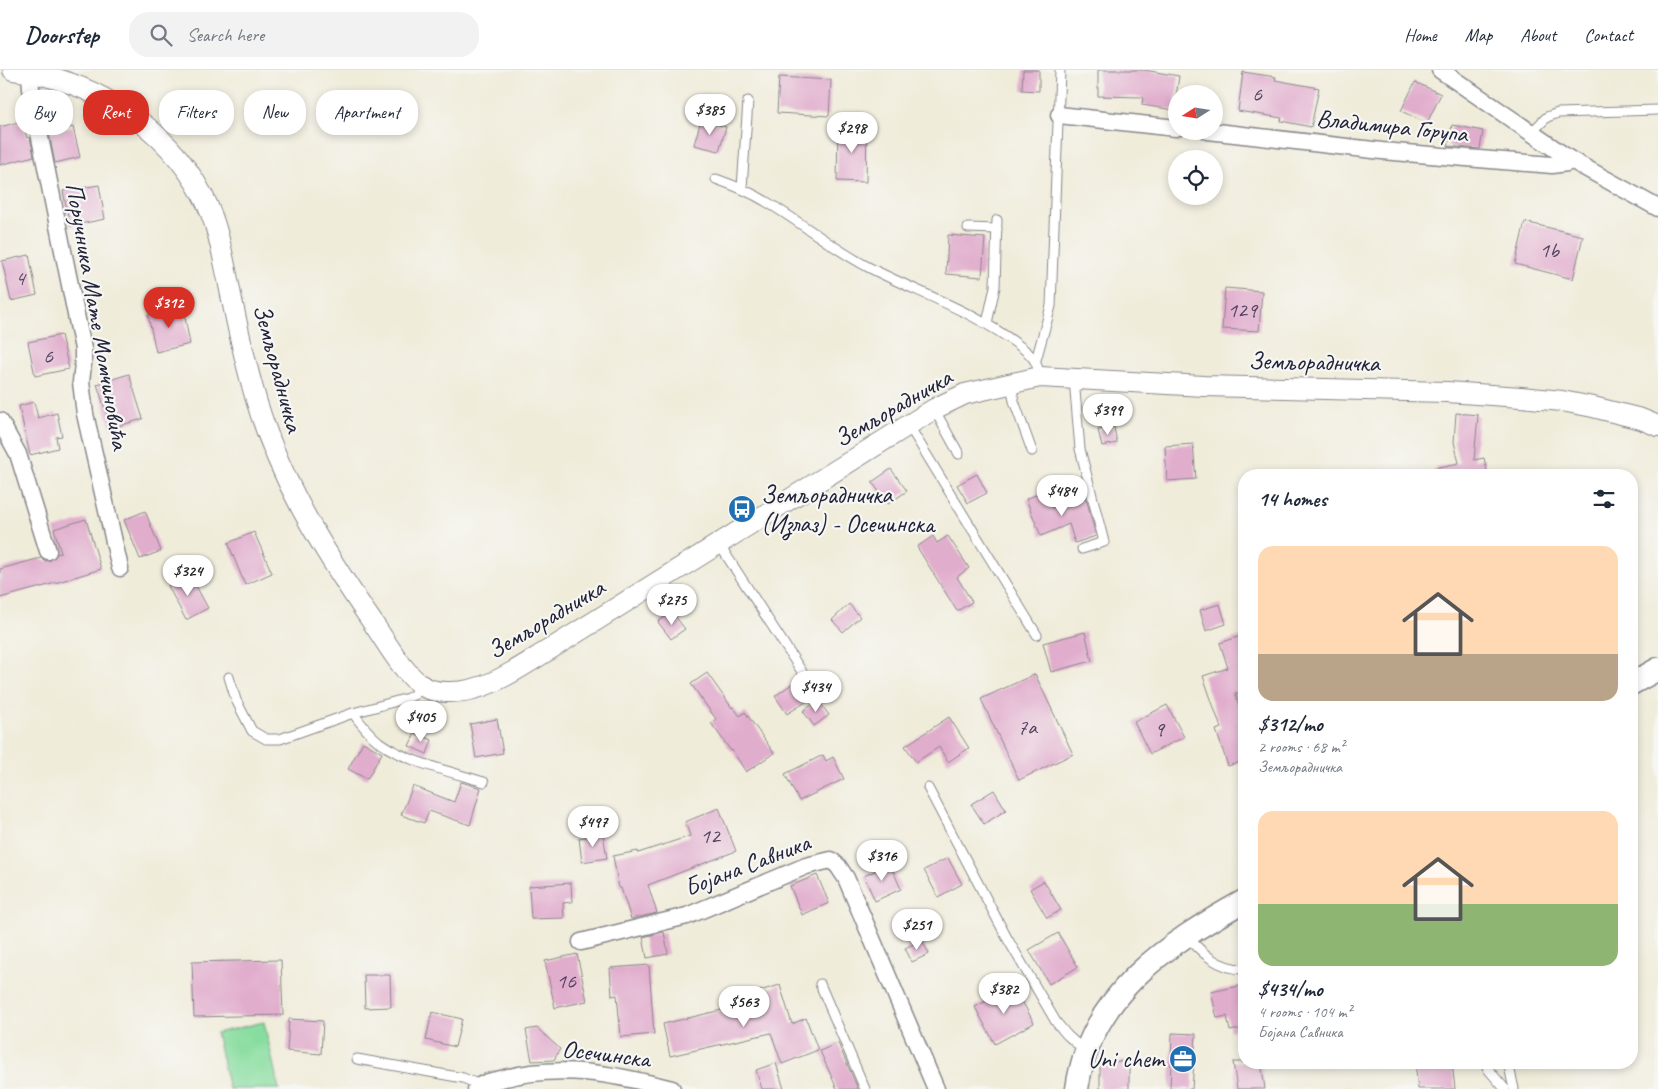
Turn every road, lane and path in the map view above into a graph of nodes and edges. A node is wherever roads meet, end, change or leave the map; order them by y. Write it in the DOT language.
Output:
graph roads {
  1 [pos="1060,70"];
  2 [pos="1440,70"];
  3 [pos="21,71"];
  4 [pos="748,101"];
  5 [pos="1658,110"];
  6 [pos="1059,115"];
  7 [pos="1168,127"];
  8 [pos="1223,133"];
  9 [pos="1531,133"];
  10 [pos="1571,160"];
  11 [pos="716,179"];
  12 [pos="742,188"];
  13 [pos="1658,208"];
  14 [pos="968,228"];
  15 [pos="987,323"];
  16 [pos="1038,369"];
  17 [pos="1074,379"];
  18 [pos="1011,383"];
  19 [pos="934,409"];
  20 [pos="0,421"];
  21 [pos="908,426"];
  22 [pos="1658,426"];
  23 [pos="1032,451"];
  24 [pos="960,454"];
  25 [pos="719,544"];
  26 [pos="1082,549"];
  27 [pos="48,551"];
  28 [pos="120,568"];
  29 [pos="1037,635"];
  30 [pos="229,677"];
  31 [pos="422,686"];
  32 [pos="819,698"];
  33 [pos="353,713"];
  34 [pos="484,782"];
  35 [pos="928,788"];
  36 [pos="1238,905"];
  37 [pos="1186,935"];
  38 [pos="581,942"];
  39 [pos="1238,968"];
  40 [pos="820,984"];
  41 [pos="1086,1052"];
  42 [pos="357,1059"];
  43 [pos="1488,1069"];
  44 [pos="1510,1069"];
  45 [pos="478,1087"];
  46 [pos="672,1089"];
  47 [pos="865,1089"];
  48 [pos="936,1089"];
  49 [pos="1077,1089"];
  50 [pos="1505,1089"];
  51 [pos="1514,1089"];
  1 -- 6 [label="lane"];
  2 -- 9 [label="street"];
  3 -- 28 [label="street, Поручника Мате Момчиновића"];
  3 -- 31 [label="street, Земљорадничка"];
  4 -- 12 [label="lane"];
  5 -- 9 [label="lane"];
  6 -- 7 [label="street"];
  6 -- 16 [label="lane"];
  8 -- 10 [label="street, Владимира Горупа"];
  9 -- 10 [label="street"];
  10 -- 13 [label="street"];
  11 -- 12 [label="lane"];
  12 -- 15 [label="lane"];
  14 -- 15 [label="lane"];
  15 -- 16 [label="lane"];
  16 -- 17 [label="street, Земљорадничка"];
  16 -- 18 [label="street, Земљорадничка"];
  17 -- 22 [label="street, Земљорадничка"];
  17 -- 26 [label="lane"];
  18 -- 19 [label="street, Земљорадничка"];
  18 -- 23 [label="lane"];
  19 -- 21 [label="street, Земљорадничка"];
  19 -- 24 [label="lane"];
  20 -- 27 [label="street"];
  21 -- 25 [label="street, Земљорадничка"];
  21 -- 29 [label="lane"];
  25 -- 31 [label="street, Земљорадничка"];
  25 -- 32 [label="lane"];
  30 -- 33 [label="lane"];
  31 -- 33 [label="lane"];
  33 -- 34 [label="lane"];
  35 -- 41 [label="lane"];
  36 -- 37 [label="main road"];
  37 -- 39 [label="lane"];
  37 -- 41 [label="main road"];
  38 -- 48 [label="street, Бојана Савника"];
  40 -- 47 [label="lane"];
  41 -- 49 [label="main road"];
  42 -- 45 [label="lane"];
  43 -- 50 [label="lane"];
  44 -- 51 [label="lane"];
  45 -- 46 [label="street, Осечинска"];
}
